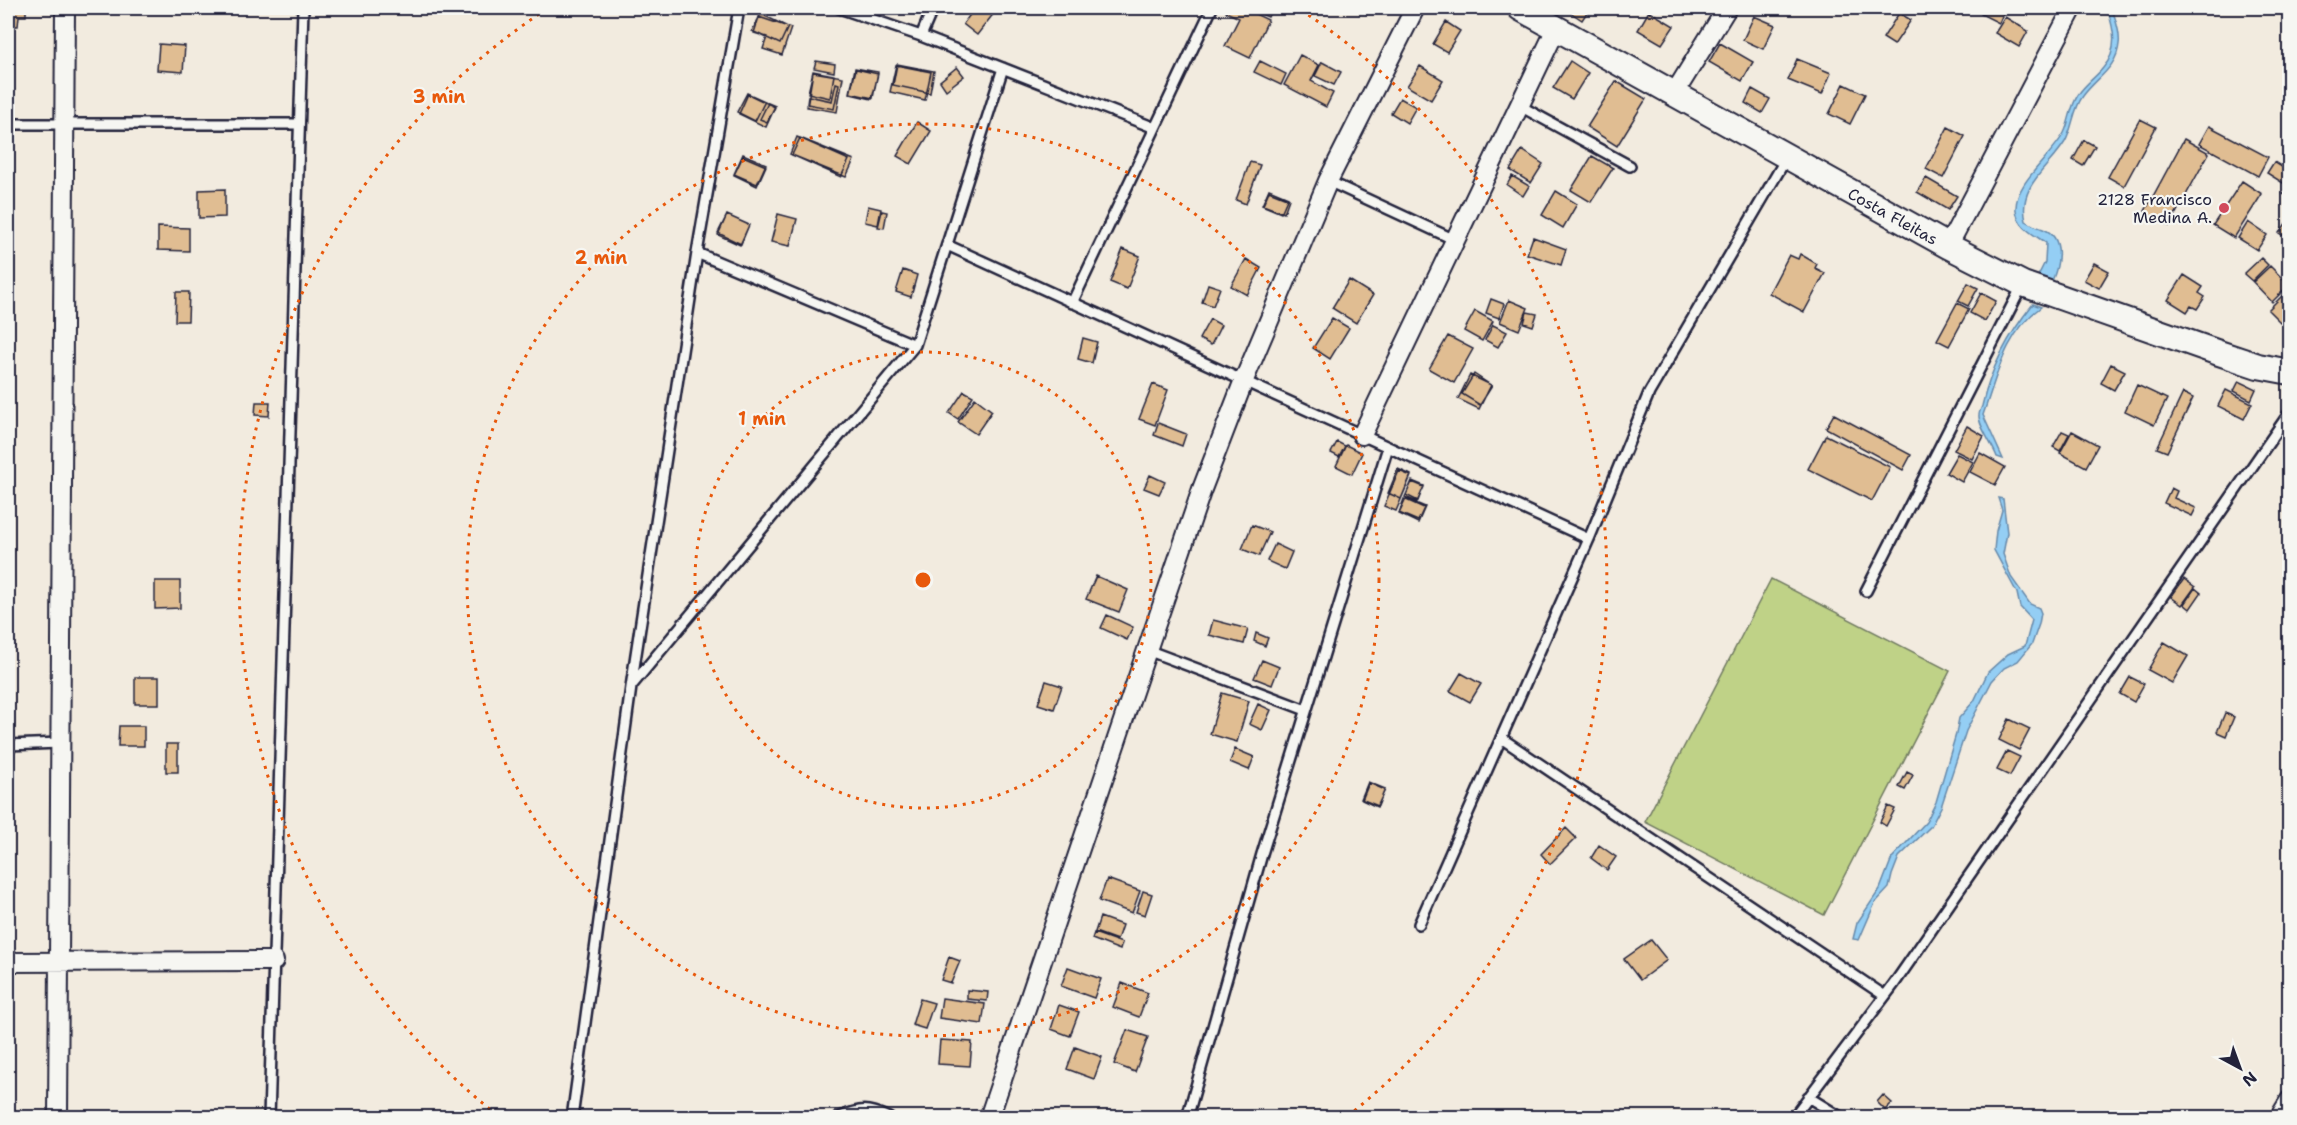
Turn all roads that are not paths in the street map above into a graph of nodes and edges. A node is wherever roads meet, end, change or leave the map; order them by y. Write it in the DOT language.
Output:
graph roads {
  1 [pos="65,8"];
  2 [pos="303,8"];
  3 [pos="739,8"];
  4 [pos="839,8"];
  5 [pos="933,8"];
  6 [pos="1212,8"];
  7 [pos="1415,8"];
  8 [pos="1520,8"];
  9 [pos="1727,8"];
  10 [pos="2073,8"];
  11 [pos="1556,29"];
  12 [pos="921,36"];
  13 [pos="1003,68"];
  14 [pos="1674,94"];
  15 [pos="1520,106"];
  16 [pos="8,124"];
  17 [pos="64,124"];
  18 [pos="299,124"];
  19 [pos="1155,128"];
  20 [pos="1787,157"];
  21 [pos="1630,166"];
  22 [pos="1328,181"];
  23 [pos="1455,240"];
  24 [pos="947,245"];
  25 [pos="1948,246"];
  26 [pos="697,253"];
  27 [pos="2023,284"];
  28 [pos="1072,303"];
  29 [pos="915,345"];
  30 [pos="2289,372"];
  31 [pos="1244,380"];
  32 [pos="2289,412"];
  33 [pos="1362,435"];
  34 [pos="1388,447"];
  35 [pos="1588,539"];
  36 [pos="1866,591"];
  37 [pos="1147,650"];
  38 [pos="631,687"];
  39 [pos="1306,710"];
  40 [pos="1501,738"];
  41 [pos="60,743"];
  42 [pos="8,745"];
  43 [pos="1419,924"];
  44 [pos="274,961"];
  45 [pos="8,962"];
  46 [pos="58,962"];
  47 [pos="1885,996"];
  48 [pos="1808,1097"];
  49 [pos="57,1118"];
  50 [pos="269,1118"];
  51 [pos="572,1118"];
  52 [pos="838,1118"];
  53 [pos="889,1118"];
  54 [pos="989,1118"];
  55 [pos="1187,1118"];
  56 [pos="1793,1118"];
  57 [pos="1842,1118"];
  1 -- 17 [label="street"];
  2 -- 18 [label="lane"];
  3 -- 26 [label="lane"];
  4 -- 12 [label="lane"];
  5 -- 12 [label="lane"];
  6 -- 19 [label="lane"];
  7 -- 22 [label="street"];
  8 -- 11 [label="main road, Costa Fleitas"];
  9 -- 14 [label="street"];
  10 -- 25 [label="street"];
  11 -- 14 [label="main road, Costa Fleitas"];
  11 -- 15 [label="street"];
  12 -- 13 [label="lane"];
  13 -- 19 [label="lane"];
  13 -- 24 [label="lane"];
  14 -- 20 [label="main road, Costa Fleitas"];
  15 -- 21 [label="lane"];
  15 -- 23 [label="street"];
  16 -- 17 [label="lane"];
  17 -- 18 [label="lane"];
  17 -- 41 [label="street"];
  18 -- 44 [label="lane"];
  19 -- 28 [label="lane"];
  20 -- 25 [label="main road, Costa Fleitas"];
  20 -- 35 [label="lane"];
  22 -- 23 [label="lane"];
  22 -- 31 [label="street"];
  23 -- 33 [label="street"];
  24 -- 28 [label="lane"];
  24 -- 29 [label="lane"];
  25 -- 27 [label="main road, Costa Fleitas"];
  26 -- 29 [label="lane"];
  26 -- 38 [label="lane"];
  27 -- 30 [label="main road, Costa Fleitas"];
  27 -- 36 [label="lane"];
  28 -- 31 [label="lane"];
  29 -- 38 [label="lane"];
  31 -- 33 [label="lane"];
  31 -- 37 [label="street"];
  32 -- 47 [label="lane"];
  33 -- 34 [label="lane"];
  34 -- 35 [label="lane"];
  34 -- 39 [label="lane"];
  35 -- 40 [label="lane"];
  37 -- 39 [label="lane"];
  37 -- 54 [label="street"];
  38 -- 51 [label="lane"];
  39 -- 55 [label="lane"];
  40 -- 43 [label="lane"];
  40 -- 47 [label="lane"];
  41 -- 42 [label="lane"];
  41 -- 46 [label="street"];
  44 -- 46 [label="street"];
  44 -- 50 [label="lane"];
  45 -- 46 [label="street"];
  46 -- 49 [label="street"];
  47 -- 48 [label="lane"];
  48 -- 56 [label="lane"];
  48 -- 57 [label="lane"];
  52 -- 53 [label="lane"];
}
